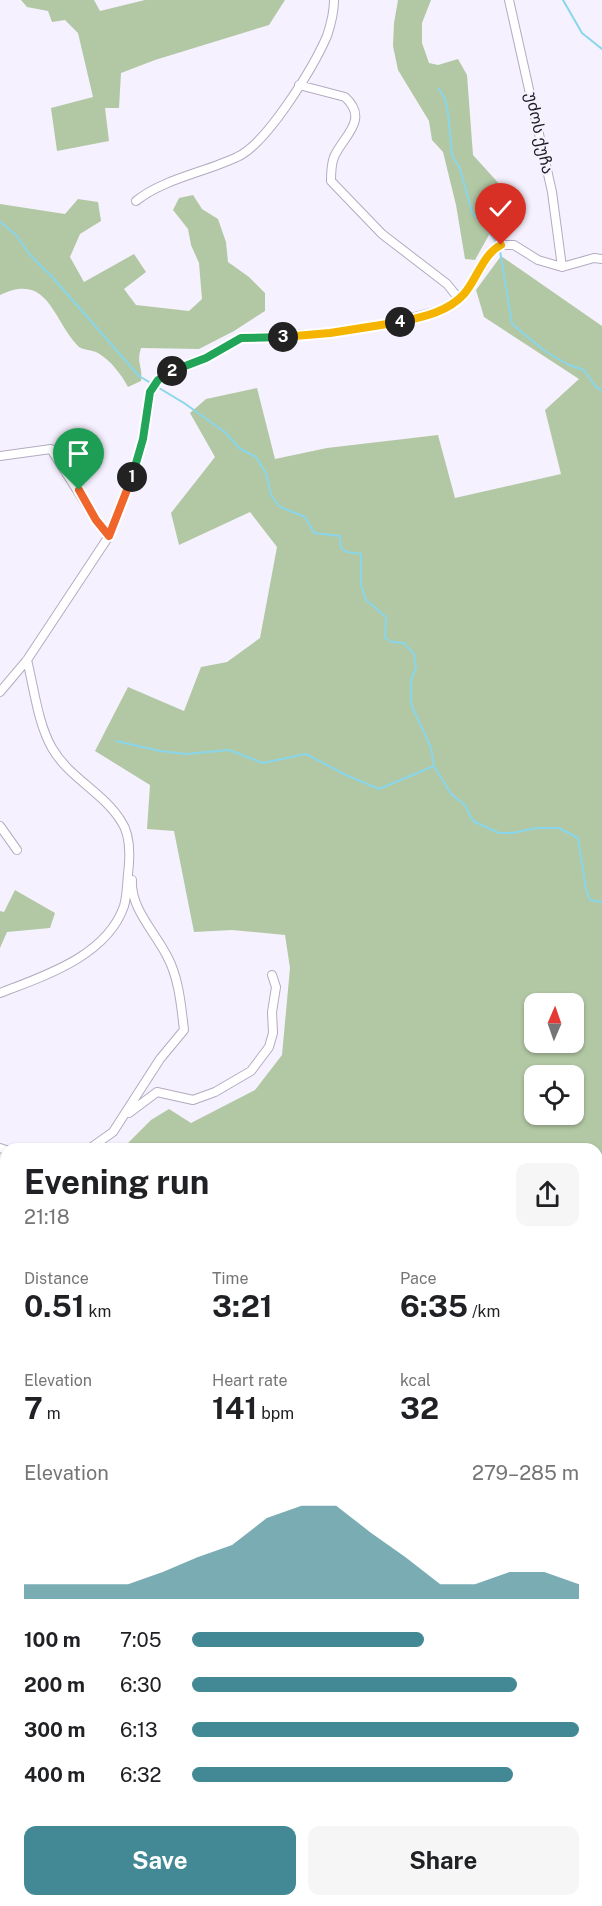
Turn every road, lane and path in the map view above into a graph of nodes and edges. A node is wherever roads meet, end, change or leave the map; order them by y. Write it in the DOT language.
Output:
graph roads {
  1 [pos="333,0"];
  2 [pos="509,0"];
  3 [pos="299,85"];
  4 [pos="136,201"];
  5 [pos="600,258"];
  6 [pos="562,267"];
  7 [pos="459,299"];
  8 [pos="0,456"];
  9 [pos="109,536"];
  10 [pos="27,660"];
  11 [pos="0,692"];
  12 [pos="0,826"];
  13 [pos="17,850"];
  14 [pos="130,862"];
  15 [pos="272,975"];
  16 [pos="0,993"];
  17 [pos="125,1116"];
  18 [pos="97,1143"];
  1 -- 3 [label="street"];
  2 -- 6 [label="street, უძოს ქუჩა"];
  3 -- 4 [label="street"];
  3 -- 7 [label="street"];
  5 -- 6 [label="street"];
  6 -- 7 [label="street"];
  7 -- 9 [label="street"];
  8 -- 9 [label="street"];
  9 -- 10 [label="street"];
  10 -- 11 [label="street"];
  10 -- 14 [label="street"];
  12 -- 13 [label="street"];
  14 -- 16 [label="street"];
  14 -- 17 [label="street"];
  15 -- 17 [label="street"];
  17 -- 18 [label="street"];
}
